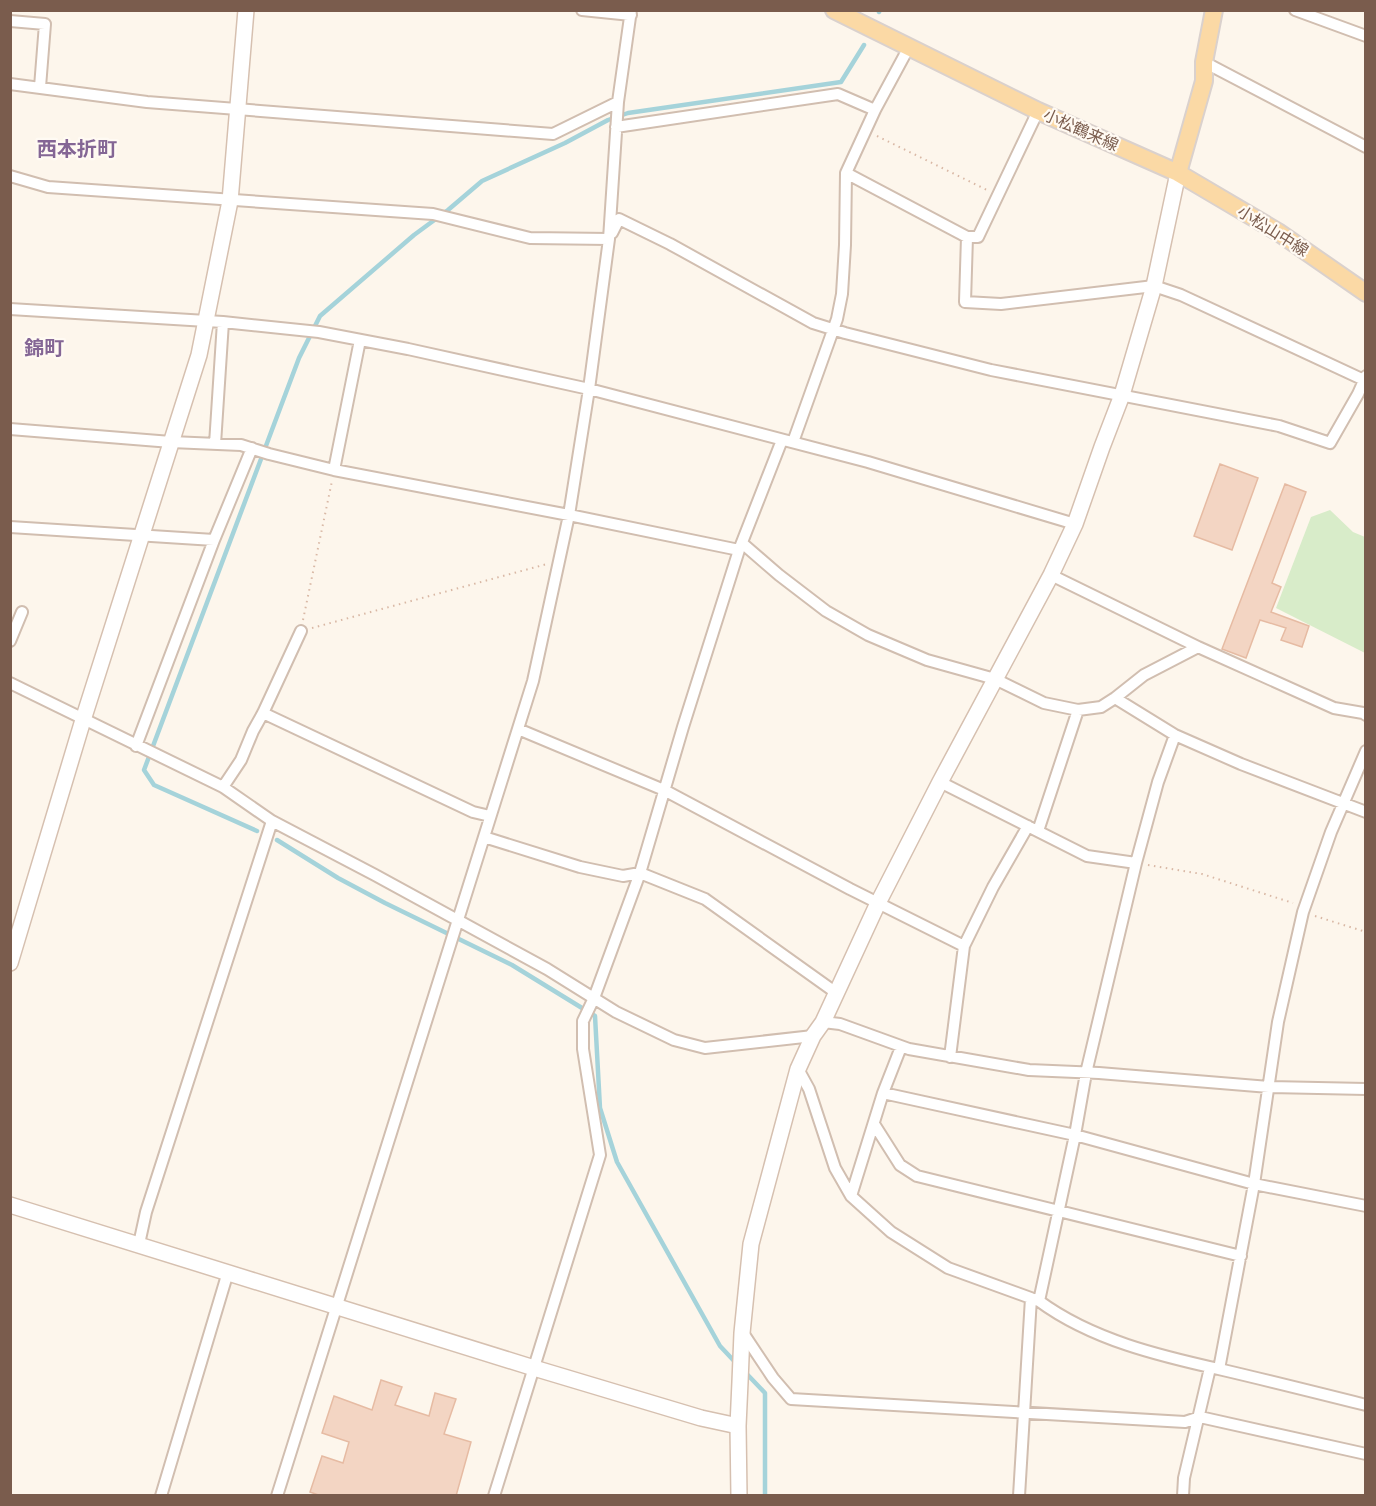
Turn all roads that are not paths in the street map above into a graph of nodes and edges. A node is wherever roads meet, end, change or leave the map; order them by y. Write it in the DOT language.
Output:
graph roads {
  1 [pos="246,10"];
  2 [pos="582,10"];
  3 [pos="834,10"];
  4 [pos="1214,10"];
  5 [pos="1296,10"];
  6 [pos="631,13"];
  7 [pos="10,21"];
  8 [pos="1365,36"];
  9 [pos="909,47"];
  10 [pos="1204,62"];
  11 [pos="10,84"];
  12 [pos="40,87"];
  13 [pos="617,105"];
  14 [pos="238,109"];
  15 [pos="875,110"];
  16 [pos="1038,111"];
  17 [pos="616,126"];
  18 [pos="1365,147"];
  19 [pos="846,173"];
  20 [pos="1178,173"];
  21 [pos="10,176"];
  22 [pos="230,201"];
  23 [pos="967,237"];
  24 [pos="609,239"];
  25 [pos="1154,286"];
  26 [pos="1365,293"];
  27 [pos="10,309"];
  28 [pos="206,320"];
  29 [pos="223,322"];
  30 [pos="833,330"];
  31 [pos="360,340"];
  32 [pos="1365,378"];
  33 [pos="589,389"];
  34 [pos="1122,395"];
  35 [pos="10,429"];
  36 [pos="787,441"];
  37 [pos="171,442"];
  38 [pos="215,444"];
  39 [pos="255,449"];
  40 [pos="334,470"];
  41 [pos="569,515"];
  42 [pos="1075,524"];
  43 [pos="10,527"];
  44 [pos="142,536"];
  45 [pos="214,540"];
  46 [pos="741,546"];
  47 [pos="1051,575"];
  48 [pos="22,612"];
  49 [pos="301,631"];
  50 [pos="10,641"];
  51 [pos="1198,646"];
  52 [pos="995,679"];
  53 [pos="10,683"];
  54 [pos="1115,698"];
  55 [pos="1078,710"];
  56 [pos="263,713"];
  57 [pos="1365,715"];
  58 [pos="83,720"];
  59 [pos="518,729"];
  60 [pos="1175,735"];
  61 [pos="138,747"];
  62 [pos="1365,751"];
  63 [pos="940,782"];
  64 [pos="223,787"];
  65 [pos="664,790"];
  66 [pos="1344,804"];
  67 [pos="1365,812"];
  68 [pos="490,816"];
  69 [pos="272,821"];
  70 [pos="1033,829"];
  71 [pos="484,837"];
  72 [pos="1136,863"];
  73 [pos="640,873"];
  74 [pos="878,903"];
  75 [pos="457,925"];
  76 [pos="14,937"];
  77 [pos="964,946"];
  78 [pos="10,963"];
  79 [pos="835,992"];
  80 [pos="592,1001"];
  81 [pos="823,1022"];
  82 [pos="813,1036"];
  83 [pos="901,1047"];
  84 [pos="950,1058"];
  85 [pos="798,1069"];
  86 [pos="1086,1073"];
  87 [pos="1269,1087"];
  88 [pos="1365,1089"];
  89 [pos="883,1093"];
  90 [pos="874,1124"];
  91 [pos="1075,1135"];
  92 [pos="1254,1184"];
  93 [pos="851,1196"];
  94 [pos="10,1205"];
  95 [pos="1365,1206"];
  96 [pos="1058,1210"];
  97 [pos="139,1244"];
  98 [pos="1241,1256"];
  99 [pos="228,1272"];
  100 [pos="1035,1300"];
  101 [pos="338,1305"];
  102 [pos="742,1333"];
  103 [pos="534,1368"];
  104 [pos="1215,1369"];
  105 [pos="1365,1405"];
  106 [pos="1025,1413"];
  107 [pos="1200,1417"];
  108 [pos="738,1426"];
  109 [pos="1365,1454"];
  110 [pos="161,1496"];
  111 [pos="277,1496"];
  112 [pos="494,1496"];
  113 [pos="739,1496"];
  114 [pos="1019,1496"];
  115 [pos="1183,1496"];
  1 -- 14 [label="street"];
  2 -- 6 [label="street"];
  3 -- 9 [label="main road, 小松鶴来線"];
  4 -- 10 [label="main road"];
  5 -- 8 [label="street"];
  6 -- 13 [label="street"];
  7 -- 12 [label="street"];
  9 -- 15 [label="street"];
  9 -- 16 [label="main road, 小松鶴来線"];
  10 -- 18 [label="street"];
  10 -- 20 [label="main road"];
  11 -- 12 [label="street"];
  12 -- 14 [label="street"];
  13 -- 14 [label="street"];
  13 -- 17 [label="street"];
  14 -- 22 [label="street"];
  15 -- 17 [label="street"];
  15 -- 19 [label="street"];
  16 -- 20 [label="main road, 小松鶴来線"];
  16 -- 23 [label="street"];
  17 -- 24 [label="street"];
  19 -- 23 [label="street"];
  19 -- 30 [label="street"];
  20 -- 25 [label="street"];
  20 -- 26 [label="main road, 小松山中線"];
  21 -- 22 [label="street"];
  22 -- 24 [label="street"];
  22 -- 28 [label="street"];
  23 -- 25 [label="street"];
  24 -- 30 [label="street"];
  24 -- 33 [label="street"];
  25 -- 32 [label="street"];
  25 -- 34 [label="street"];
  27 -- 28 [label="street"];
  28 -- 29 [label="street"];
  28 -- 37 [label="street"];
  29 -- 31 [label="street"];
  29 -- 38 [label="street"];
  30 -- 34 [label="street"];
  30 -- 36 [label="street"];
  31 -- 33 [label="street"];
  31 -- 40 [label="street"];
  32 -- 34 [label="street"];
  33 -- 36 [label="street"];
  33 -- 41 [label="street"];
  34 -- 42 [label="street"];
  35 -- 37 [label="street"];
  36 -- 42 [label="street"];
  36 -- 46 [label="street"];
  37 -- 38 [label="street"];
  37 -- 44 [label="street"];
  38 -- 39 [label="street"];
  39 -- 40 [label="street"];
  39 -- 45 [label="street"];
  40 -- 41 [label="street"];
  41 -- 46 [label="street"];
  41 -- 59 [label="street"];
  42 -- 47 [label="street"];
  43 -- 44 [label="street"];
  44 -- 45 [label="street"];
  44 -- 58 [label="street"];
  45 -- 61 [label="street"];
  46 -- 52 [label="street"];
  46 -- 65 [label="street"];
  47 -- 51 [label="street"];
  47 -- 52 [label="street"];
  48 -- 50 [label="street"];
  49 -- 56 [label="street"];
  51 -- 54 [label="street"];
  51 -- 57 [label="street"];
  52 -- 55 [label="street"];
  52 -- 63 [label="street"];
  53 -- 58 [label="street"];
  54 -- 55 [label="street"];
  54 -- 60 [label="street"];
  55 -- 70 [label="street"];
  56 -- 64 [label="street"];
  56 -- 68 [label="street"];
  58 -- 61 [label="street"];
  58 -- 76 [label="street"];
  59 -- 65 [label="street"];
  59 -- 68 [label="street"];
  60 -- 66 [label="street"];
  60 -- 72 [label="street"];
  61 -- 64 [label="street"];
  62 -- 66 [label="street"];
  63 -- 70 [label="street"];
  63 -- 74 [label="street"];
  64 -- 69 [label="street"];
  65 -- 73 [label="street"];
  65 -- 74 [label="street"];
  66 -- 67 [label="street"];
  66 -- 87 [label="street"];
  68 -- 71 [label="street"];
  69 -- 75 [label="street"];
  69 -- 97 [label="street"];
  70 -- 72 [label="street"];
  70 -- 77 [label="street"];
  71 -- 73 [label="street"];
  71 -- 75 [label="street"];
  72 -- 86 [label="street"];
  73 -- 79 [label="street"];
  73 -- 80 [label="street"];
  74 -- 77 [label="street"];
  74 -- 79 [label="street"];
  75 -- 80 [label="street"];
  75 -- 101 [label="street"];
  76 -- 78 [label="street"];
  77 -- 84 [label="street"];
  79 -- 81 [label="street"];
  80 -- 82 [label="street"];
  80 -- 103 [label="street"];
  81 -- 82 [label="street"];
  81 -- 83 [label="street"];
  82 -- 85 [label="street"];
  83 -- 84 [label="street"];
  83 -- 89 [label="street"];
  84 -- 86 [label="street"];
  85 -- 93 [label="street"];
  85 -- 102 [label="street"];
  86 -- 87 [label="street"];
  86 -- 91 [label="street"];
  87 -- 88 [label="street"];
  87 -- 92 [label="street"];
  89 -- 90 [label="street"];
  89 -- 91 [label="street"];
  90 -- 93 [label="street"];
  90 -- 96 [label="street"];
  91 -- 92 [label="street"];
  91 -- 96 [label="street"];
  92 -- 95 [label="street"];
  92 -- 98 [label="street"];
  93 -- 100 [label="street"];
  94 -- 97 [label="street"];
  96 -- 98 [label="street"];
  96 -- 100 [label="street"];
  97 -- 99 [label="street"];
  98 -- 104 [label="street"];
  99 -- 101 [label="street"];
  99 -- 110 [label="street"];
  100 -- 104 [label="street"];
  100 -- 106 [label="street"];
  101 -- 103 [label="street"];
  101 -- 111 [label="street"];
  102 -- 106 [label="street"];
  102 -- 108 [label="street"];
  103 -- 108 [label="street"];
  103 -- 112 [label="street"];
  104 -- 105 [label="street"];
  104 -- 107 [label="street"];
  106 -- 107 [label="street"];
  106 -- 114 [label="street"];
  107 -- 109 [label="street"];
  107 -- 115 [label="street"];
  108 -- 113 [label="street"];
}
